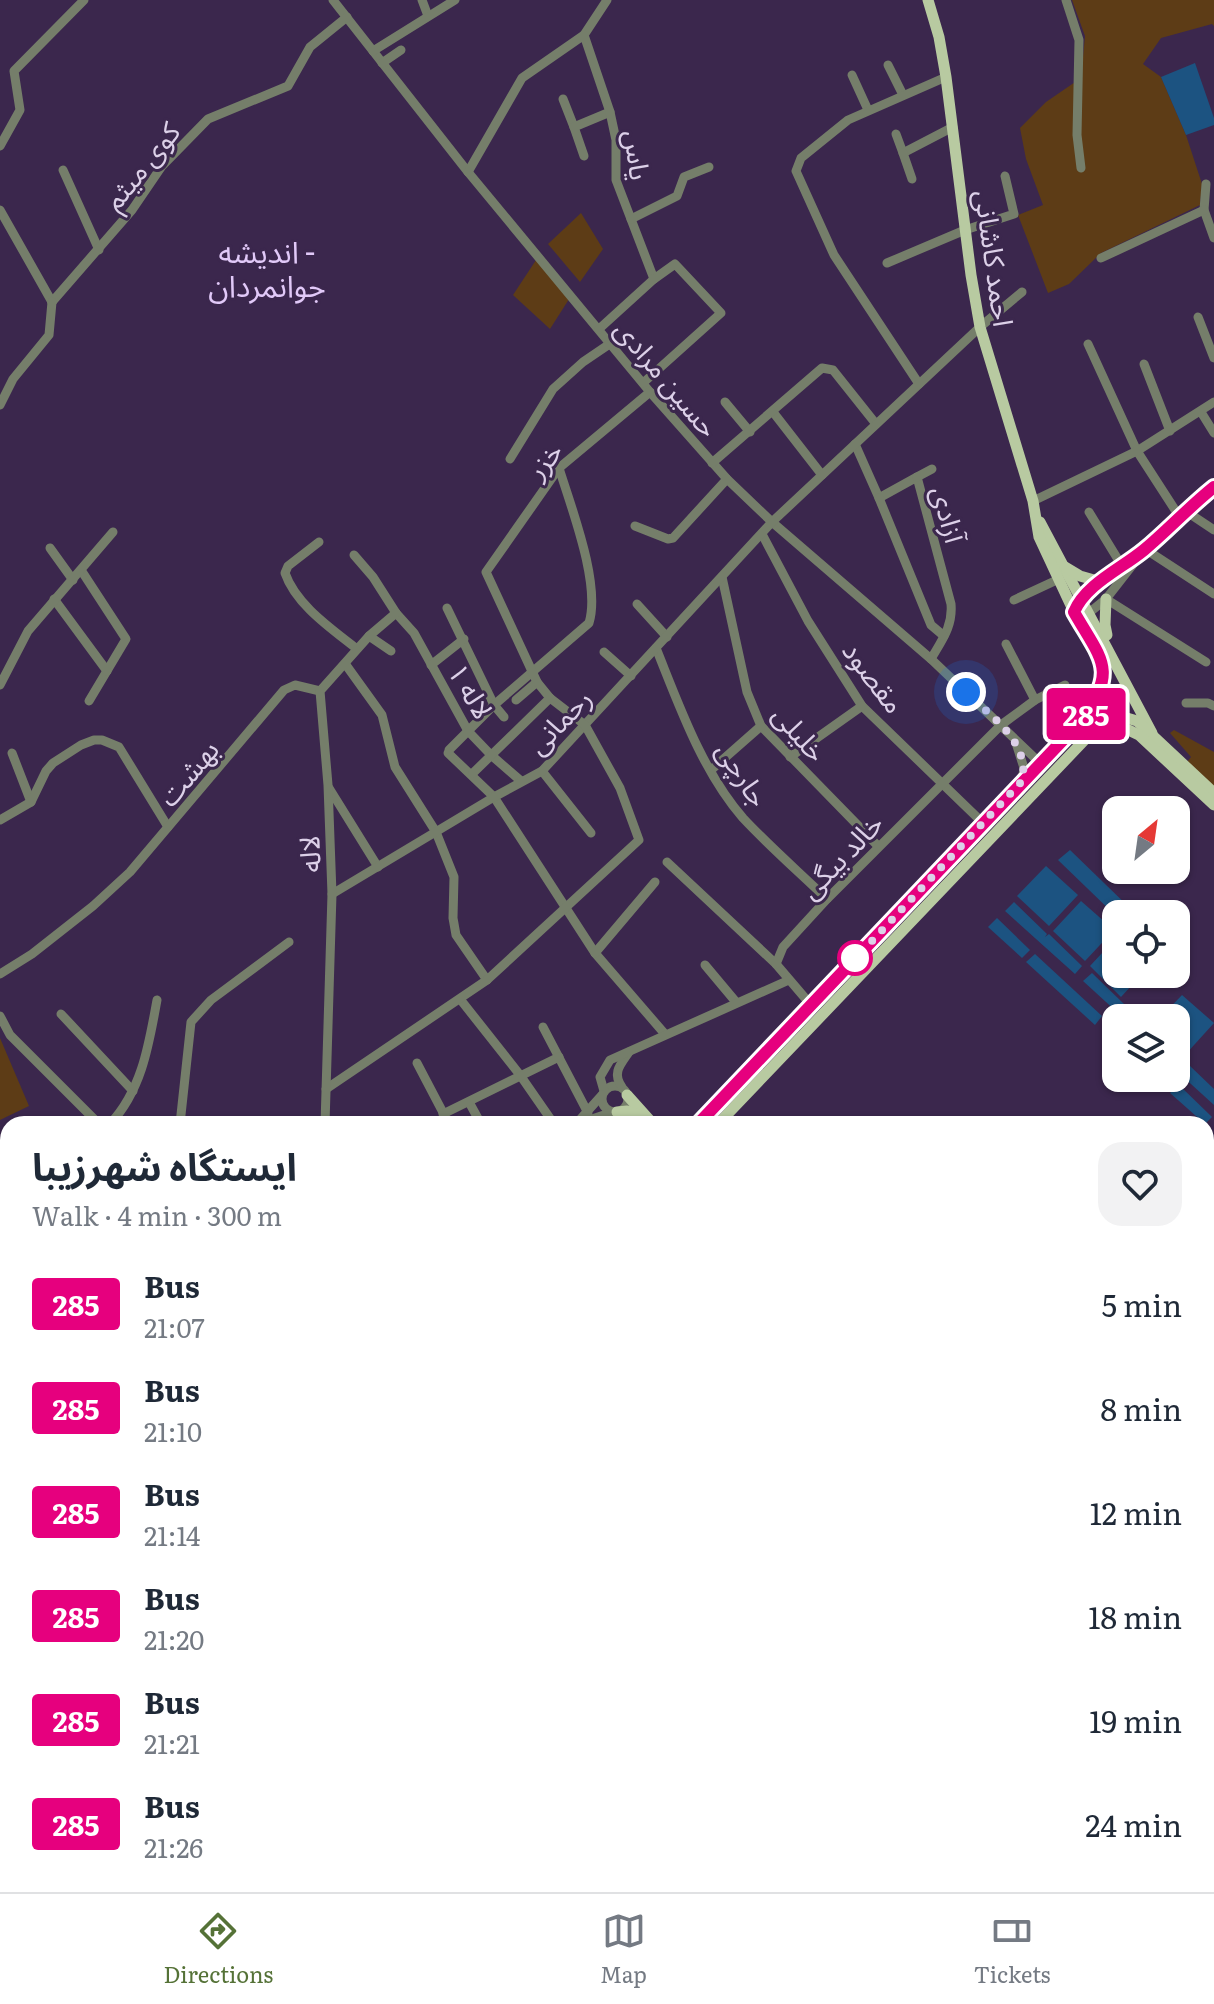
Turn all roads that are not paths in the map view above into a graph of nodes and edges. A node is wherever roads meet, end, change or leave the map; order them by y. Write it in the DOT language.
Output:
graph roads {
  1 [pos="84,0"];
  2 [pos="333,0"];
  3 [pos="422,0"];
  4 [pos="455,0"];
  5 [pos="607,0"];
  6 [pos="928,0"];
  7 [pos="1066,0"];
  8 [pos="428,16"];
  9 [pos="347,17"];
  10 [pos="584,35"];
  11 [pos="401,50"];
  12 [pos="373,51"];
  13 [pos="382,63"];
  14 [pos="888,65"];
  15 [pos="852,75"];
  16 [pos="946,77"];
  17 [pos="903,95"];
  18 [pos="563,99"];
  19 [pos="868,110"];
  20 [pos="610,112"];
  21 [pos="574,127"];
  22 [pos="953,127"];
  23 [pos="896,134"];
  24 [pos="0,146"];
  25 [pos="903,153"];
  26 [pos="584,156"];
  27 [pos="709,167"];
  28 [pos="1081,168"];
  29 [pos="63,170"];
  30 [pos="468,172"];
  31 [pos="1005,176"];
  32 [pos="912,179"];
  33 [pos="1206,184"];
  34 [pos="0,210"];
  35 [pos="1204,210"];
  36 [pos="631,219"];
  37 [pos="965,230"];
  38 [pos="1214,238"];
  39 [pos="99,250"];
  40 [pos="1101,258"];
  41 [pos="887,263"];
  42 [pos="654,279"];
  43 [pos="1022,292"];
  44 [pos="52,302"];
  45 [pos="1198,317"];
  46 [pos="980,327"];
  47 [pos="599,329"];
  48 [pos="611,343"];
  49 [pos="1088,344"];
  50 [pos="1214,358"];
  51 [pos="1144,364"];
  52 [pos="919,384"];
  53 [pos="647,388"];
  54 [pos="725,402"];
  55 [pos="1214,402"];
  56 [pos="0,405"];
  57 [pos="773,412"];
  58 [pos="1201,412"];
  59 [pos="876,424"];
  60 [pos="1170,431"];
  61 [pos="750,432"];
  62 [pos="1214,433"];
  63 [pos="855,444"];
  64 [pos="1137,451"];
  65 [pos="510,459"];
  66 [pos="712,463"];
  67 [pos="559,468"];
  68 [pos="932,469"];
  69 [pos="822,475"];
  70 [pos="917,477"];
  71 [pos="727,479"];
  72 [pos="1214,487"];
  73 [pos="879,498"];
  74 [pos="1033,501"];
  75 [pos="1089,512"];
  76 [pos="1182,513"];
  77 [pos="1038,519"];
  78 [pos="772,522"];
  79 [pos="635,526"];
  80 [pos="1214,530"];
  81 [pos="113,532"];
  82 [pos="762,534"];
  83 [pos="319,542"];
  84 [pos="50,548"];
  85 [pos="1145,549"];
  86 [pos="354,555"];
  87 [pos="1062,566"];
  88 [pos="1122,566"];
  89 [pos="81,570"];
  90 [pos="722,577"];
  91 [pos="1059,579"];
  92 [pos="73,580"];
  93 [pos="1101,582"];
  94 [pos="1214,594"];
  95 [pos="1080,597"];
  96 [pos="54,599"];
  97 [pos="1106,599"];
  98 [pos="1014,600"];
  99 [pos="637,604"];
  100 [pos="447,608"];
  101 [pos="1074,612"];
  102 [pos="1090,612"];
  103 [pos="396,613"];
  104 [pos="369,636"];
  105 [pos="944,636"];
  106 [pos="667,637"];
  107 [pos="464,639"];
  108 [pos="1006,644"];
  109 [pos="656,648"];
  110 [pos="357,649"];
  111 [pos="391,651"];
  112 [pos="604,652"];
  113 [pos="1111,652"];
  114 [pos="931,659"];
  115 [pos="1206,662"];
  116 [pos="346,665"];
  117 [pos="431,665"];
  118 [pos="107,671"];
  119 [pos="533,671"];
  120 [pos="631,676"];
  121 [pos="537,682"];
  122 [pos="0,685"];
  123 [pos="1065,685"];
  124 [pos="320,691"];
  125 [pos="550,698"];
  126 [pos="516,700"];
  127 [pos="1035,700"];
  128 [pos="89,701"];
  129 [pos="1186,703"];
  130 [pos="494,705"];
  131 [pos="862,706"];
  132 [pos="1214,706"];
  133 [pos="504,717"];
  134 [pos="1082,720"];
  135 [pos="585,725"];
  136 [pos="1001,725"];
  137 [pos="761,726"];
  138 [pos="468,731"];
  139 [pos="1152,733"];
  140 [pos="1015,740"];
  141 [pos="12,753"];
  142 [pos="491,755"];
  143 [pos="790,757"];
  144 [pos="1040,763"];
  145 [pos="711,770"];
  146 [pos="542,771"];
  147 [pos="473,773"];
  148 [pos="521,781"];
  149 [pos="1022,781"];
  150 [pos="943,782"];
  151 [pos="328,785"];
  152 [pos="1214,792"];
  153 [pos="494,797"];
  154 [pos="31,802"];
  155 [pos="1214,805"];
  156 [pos="0,820"];
  157 [pos="983,823"];
  158 [pos="168,827"];
  159 [pos="436,832"];
  160 [pos="591,833"];
  161 [pos="878,846"];
  162 [pos="667,862"];
  163 [pos="378,867"];
  164 [pos="655,882"];
  165 [pos="332,894"];
  166 [pos="827,899"];
  167 [pos="565,910"];
  168 [pos="289,942"];
  169 [pos="595,953"];
  170 [pos="776,964"];
  171 [pos="705,965"];
  172 [pos="0,974"];
  173 [pos="487,980"];
  174 [pos="789,980"];
  175 [pos="460,999"];
  176 [pos="157,1000"];
  177 [pos="736,1002"];
  178 [pos="811,1005"];
  179 [pos="61,1014"];
  180 [pos="0,1016"];
  181 [pos="543,1027"];
  182 [pos="664,1033"];
  183 [pos="629,1052"];
  184 [pos="559,1057"];
  185 [pos="417,1063"];
  186 [pos="520,1075"];
  187 [pos="326,1089"];
  188 [pos="133,1091"];
  189 [pos="625,1092"];
  190 [pos="603,1093"];
  191 [pos="469,1102"];
  192 [pos="615,1112"];
  193 [pos="588,1113"];
  194 [pos="443,1114"];
  195 [pos="91,1116"];
  196 [pos="116,1116"];
  197 [pos="181,1116"];
  198 [pos="325,1116"];
  199 [pos="477,1116"];
  200 [pos="548,1116"];
  201 [pos="585,1116"];
  202 [pos="602,1116"];
  203 [pos="638,1116"];
  204 [pos="646,1116"];
  205 [pos="706,1116"];
  206 [pos="726,1116"];
  1 -- 24 [label="street"];
  2 -- 9 [label="street, حسین مرادی"];
  3 -- 8 [label="street"];
  4 -- 8 [label="street"];
  5 -- 10 [label="street"];
  6 -- 16 [label="main road, احمد کاشانی"];
  7 -- 28 [label="street"];
  8 -- 12 [label="street"];
  9 -- 12 [label="street, حسین مرادی"];
  9 -- 39 [label="street, کوی میثم"];
  10 -- 20 [label="street, یاس"];
  10 -- 30 [label="street"];
  11 -- 13 [label="street"];
  12 -- 13 [label="street, حسین مرادی"];
  13 -- 30 [label="street, حسین مرادی"];
  14 -- 17 [label="street"];
  15 -- 19 [label="street"];
  16 -- 17 [label="street"];
  16 -- 22 [label="main road, احمد کاشانی"];
  17 -- 19 [label="street"];
  18 -- 21 [label="street"];
  19 -- 52 [label="street"];
  20 -- 21 [label="street"];
  20 -- 36 [label="street, یاس"];
  21 -- 26 [label="street"];
  22 -- 25 [label="street"];
  22 -- 37 [label="main road, احمد کاشانی"];
  23 -- 25 [label="street"];
  25 -- 32 [label="street"];
  27 -- 36 [label="street"];
  29 -- 39 [label="street"];
  30 -- 47 [label="street, حسین مرادی"];
  31 -- 37 [label="street"];
  33 -- 35 [label="street"];
  34 -- 44 [label="street"];
  35 -- 38 [label="street"];
  35 -- 40 [label="street"];
  36 -- 42 [label="street, یاس"];
  37 -- 41 [label="street"];
  37 -- 46 [label="main road, احمد کاشانی"];
  39 -- 44 [label="street, کوی میثم"];
  42 -- 47 [label="street"];
  42 -- 53 [label="street, خزر"];
  43 -- 46 [label="street, رحمانی"];
  44 -- 56 [label="street"];
  45 -- 50 [label="street"];
  46 -- 52 [label="street, رحمانی"];
  46 -- 74 [label="main road, احمد کاشانی"];
  47 -- 48 [label="street, حسین مرادی"];
  48 -- 53 [label="street, حسین مرادی"];
  48 -- 65 [label="street"];
  49 -- 64 [label="street"];
  51 -- 60 [label="street"];
  52 -- 59 [label="street, رحمانی"];
  53 -- 66 [label="street, حسین مرادی"];
  53 -- 67 [label="street, خزر"];
  54 -- 61 [label="street"];
  55 -- 58 [label="street"];
  57 -- 59 [label="street"];
  57 -- 61 [label="street"];
  57 -- 69 [label="street"];
  58 -- 60 [label="street"];
  58 -- 62 [label="street"];
  59 -- 63 [label="street, رحمانی"];
  60 -- 64 [label="street"];
  61 -- 66 [label="street"];
  63 -- 69 [label="street, رحمانی"];
  63 -- 73 [label="street"];
  64 -- 74 [label="street"];
  64 -- 76 [label="street"];
  66 -- 71 [label="street, حسین مرادی"];
  67 -- 119 [label="street"];
  67 -- 119 [label="street, خزر"];
  68 -- 70 [label="street"];
  69 -- 78 [label="street, رحمانی"];
  70 -- 73 [label="street, آزادی"];
  70 -- 105 [label="street, آزادی"];
  71 -- 78 [label="street, حسین مرادی"];
  71 -- 79 [label="street"];
  72 -- 76 [label="street"];
  73 -- 105 [label="street"];
  74 -- 77 [label="main road, احمد کاشانی"];
  75 -- 88 [label="street"];
  76 -- 80 [label="street"];
  76 -- 85 [label="street"];
  77 -- 87 [label="main road, احمد کاشانی"];
  77 -- 91 [label="main road, احمد کاشانی"];
  78 -- 82 [label="street, رحمانی"];
  78 -- 114 [label="street, حسین مرادی"];
  81 -- 89 [label="street"];
  82 -- 90 [label="street, رحمانی"];
  82 -- 131 [label="street, مقصود"];
  83 -- 110 [label="street"];
  84 -- 92 [label="street"];
  85 -- 88 [label="street"];
  85 -- 94 [label="street"];
  85 -- 97 [label="street"];
  86 -- 103 [label="street, لاله ۱"];
  87 -- 93 [label="main road"];
  87 -- 95 [label="main road, احمد کاشانی"];
  88 -- 93 [label="street"];
  89 -- 92 [label="street"];
  89 -- 118 [label="street"];
  90 -- 106 [label="street, رحمانی"];
  90 -- 137 [label="street, خلیلی"];
  91 -- 98 [label="street"];
  91 -- 101 [label="main road, احمد کاشانی"];
  92 -- 96 [label="street"];
  93 -- 95 [label="street"];
  95 -- 101 [label="street"];
  95 -- 102 [label="main road, احمد کاشانی"];
  96 -- 118 [label="street"];
  96 -- 122 [label="street"];
  97 -- 102 [label="street"];
  97 -- 113 [label="main road"];
  97 -- 115 [label="street"];
  99 -- 106 [label="street"];
  100 -- 107 [label="street"];
  101 -- 102 [label="street"];
  101 -- 134 [label="main road, احمد کاشانی"];
  102 -- 113 [label="main road, احمد کاشانی"];
  103 -- 104 [label="street"];
  103 -- 117 [label="street, لاله ۱"];
  104 -- 110 [label="street"];
  104 -- 111 [label="street"];
  105 -- 114 [label="street, آزادی"];
  106 -- 109 [label="street, رحمانی"];
  107 -- 117 [label="street"];
  107 -- 130 [label="street"];
  108 -- 127 [label="street"];
  109 -- 120 [label="street, رحمانی"];
  109 -- 145 [label="street, جارچی"];
  110 -- 116 [label="street"];
  112 -- 120 [label="street"];
  113 -- 139 [label="main road, احمد کاشانی"];
  114 -- 136 [label="street, حسین مرادی"];
  116 -- 124 [label="street"];
  116 -- 159 [label="street"];
  117 -- 138 [label="street, لاله ۱"];
  118 -- 128 [label="street"];
  119 -- 121 [label="street"];
  119 -- 130 [label="street"];
  120 -- 135 [label="street, رحمانی"];
  121 -- 125 [label="street"];
  121 -- 126 [label="street"];
  123 -- 127 [label="street, خالد بیگی"];
  124 -- 151 [label="street, لاله"];
  124 -- 158 [label="street, بهشت"];
  125 -- 135 [label="street"];
  125 -- 142 [label="street"];
  127 -- 136 [label="street, خالد بیگی"];
  129 -- 132 [label="street"];
  130 -- 133 [label="street"];
  130 -- 138 [label="street"];
  131 -- 143 [label="street"];
  131 -- 150 [label="street, مقصود"];
  134 -- 139 [label="main road"];
  134 -- 144 [label="main road, احمد کاشانی"];
  135 -- 146 [label="street, رحمانی"];
  135 -- 167 [label="street"];
  136 -- 140 [label="street, حسین مرادی"];
  136 -- 150 [label="street, خالد بیگی"];
  137 -- 143 [label="street, خلیلی"];
  137 -- 145 [label="street"];
  138 -- 142 [label="street, لاله ۱"];
  138 -- 153 [label="street"];
  139 -- 152 [label="main road"];
  140 -- 144 [label="street, حسین مرادی"];
  140 -- 149 [label="street"];
  141 -- 154 [label="street"];
  142 -- 147 [label="street"];
  142 -- 148 [label="street, لاله ۱"];
  143 -- 161 [label="street, خلیلی"];
  144 -- 149 [label="main road, احمد کاشانی"];
  145 -- 166 [label="street, جارچی"];
  146 -- 148 [label="street, رحمانی"];
  146 -- 160 [label="street"];
  148 -- 153 [label="street, رحمانی"];
  149 -- 157 [label="main road, احمد کاشانی"];
  150 -- 157 [label="street, مقصود"];
  150 -- 161 [label="street, خالد بیگی"];
  151 -- 163 [label="street"];
  151 -- 165 [label="street, لاله"];
  153 -- 159 [label="street, رحمانی"];
  153 -- 167 [label="street"];
  154 -- 156 [label="street"];
  154 -- 158 [label="street"];
  155 -- 206 [label="main road"];
  157 -- 178 [label="main road, احمد کاشانی"];
  158 -- 172 [label="street, بهشت"];
  159 -- 163 [label="street, رحمانی"];
  159 -- 173 [label="street"];
  161 -- 166 [label="street, خالد بیگی"];
  162 -- 170 [label="street"];
  163 -- 165 [label="street, رحمانی"];
  164 -- 169 [label="street"];
  165 -- 187 [label="street, لاله"];
  166 -- 170 [label="street, خالد بیگی"];
  167 -- 169 [label="street"];
  167 -- 173 [label="street"];
  168 -- 197 [label="street"];
  169 -- 182 [label="street"];
  170 -- 174 [label="street"];
  171 -- 177 [label="street"];
  173 -- 175 [label="street"];
  174 -- 177 [label="street"];
  174 -- 178 [label="street"];
  175 -- 186 [label="street"];
  175 -- 187 [label="street"];
  176 -- 188 [label="street"];
  177 -- 182 [label="street"];
  178 -- 205 [label="main road, احمد کاشانی"];
  179 -- 188 [label="street"];
  180 -- 195 [label="street"];
  181 -- 184 [label="street"];
  182 -- 183 [label="street"];
  183 -- 189 [label="street"];
  183 -- 190 [label="street"];
  184 -- 186 [label="street"];
  184 -- 193 [label="street"];
  185 -- 194 [label="street"];
  186 -- 191 [label="street"];
  186 -- 200 [label="street"];
  187 -- 198 [label="street, لاله"];
  188 -- 196 [label="street"];
  189 -- 190 [label="street"];
  189 -- 192 [label="street"];
  189 -- 204 [label="main road"];
  190 -- 192 [label="street"];
  190 -- 193 [label="street"];
  191 -- 194 [label="street"];
  191 -- 199 [label="street"];
  192 -- 202 [label="street"];
  192 -- 203 [label="main road"];
  193 -- 201 [label="street"];
}
